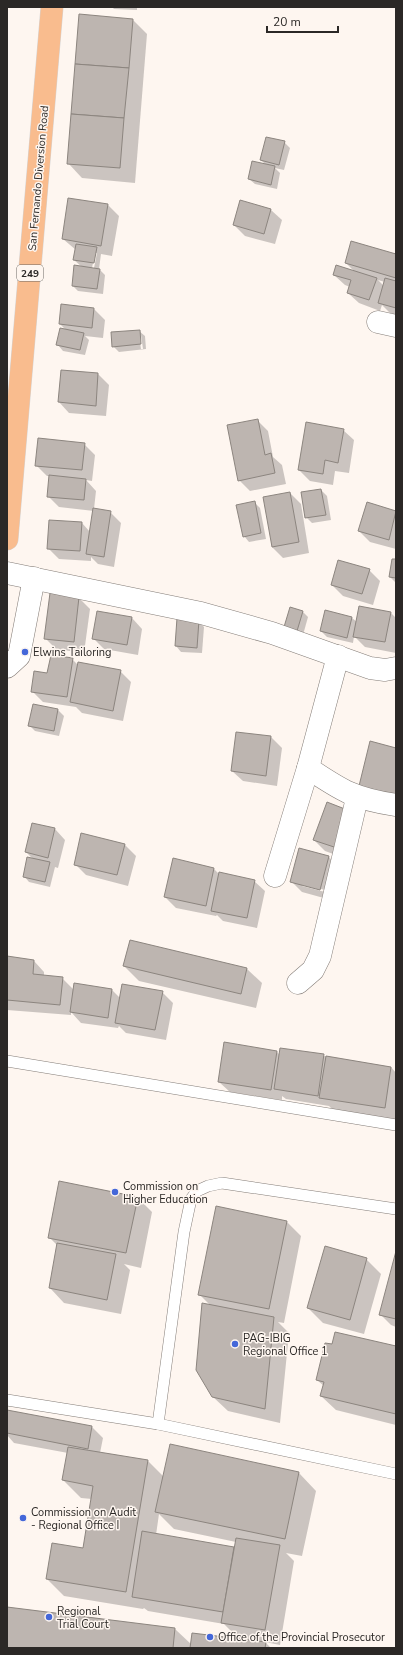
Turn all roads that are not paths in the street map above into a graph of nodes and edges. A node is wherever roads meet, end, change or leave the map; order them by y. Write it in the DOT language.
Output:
graph roads {
  1 [pos="52,7"];
  2 [pos="7,539"];
  3 [pos="7,573"];
  4 [pos="34,578"];
  5 [pos="338,656"];
  6 [pos="7,667"];
  7 [pos="396,668"];
  8 [pos="308,768"];
  9 [pos="357,798"];
  10 [pos="396,805"];
  11 [pos="275,876"];
  12 [pos="298,983"];
  13 [pos="7,1061"];
  14 [pos="396,1125"];
  15 [pos="396,1209"];
  16 [pos="7,1400"];
  17 [pos="158,1424"];
  18 [pos="396,1474"];
  1 -- 2 [label="highway, San Fernando Diversion Road / 249"];
  3 -- 4 [label="street"];
  4 -- 5 [label="street"];
  4 -- 6 [label="street"];
  5 -- 7 [label="street"];
  5 -- 8 [label="street"];
  8 -- 9 [label="street"];
  8 -- 11 [label="street"];
  9 -- 10 [label="street"];
  9 -- 12 [label="street"];
  13 -- 14 [label="lane"];
  15 -- 17 [label="lane"];
  16 -- 17 [label="lane"];
  17 -- 18 [label="lane"];
}
